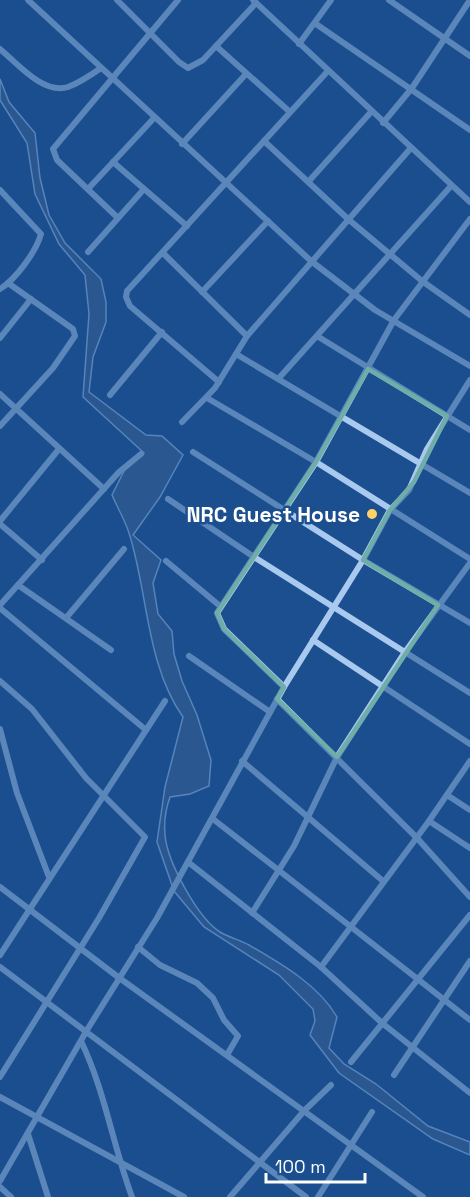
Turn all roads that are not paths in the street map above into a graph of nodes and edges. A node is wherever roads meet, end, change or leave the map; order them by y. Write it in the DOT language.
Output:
graph roads {
  1 [pos="28,0"];
  2 [pos="117,0"];
  3 [pos="178,0"];
  4 [pos="331,0"];
  5 [pos="389,0"];
  6 [pos="470,0"];
  7 [pos="254,1"];
  8 [pos="316,24"];
  9 [pos="151,33"];
  10 [pos="444,38"];
  11 [pos="299,44"];
  12 [pos="216,45"];
  13 [pos="0,49"];
  14 [pos="470,56"];
  15 [pos="101,69"];
  16 [pos="327,72"];
  17 [pos="246,74"];
  18 [pos="113,80"];
  19 [pos="412,88"];
  20 [pos="290,111"];
  21 [pos="371,112"];
  22 [pos="154,118"];
  23 [pos="383,123"];
  24 [pos="470,130"];
  25 [pos="264,141"];
  26 [pos="182,144"];
  27 [pos="410,149"];
  28 [pos="113,162"];
  29 [pos="309,181"];
  30 [pos="228,183"];
  31 [pos="451,186"];
  32 [pos="88,189"];
  33 [pos="144,189"];
  34 [pos="1,194"];
  35 [pos="470,200"];
  36 [pos="118,218"];
  37 [pos="348,219"];
  38 [pos="470,219"];
  39 [pos="268,220"];
  40 [pos="187,226"];
  41 [pos="88,252"];
  42 [pos="163,253"];
  43 [pos="391,254"];
  44 [pos="311,261"];
  45 [pos="422,281"];
  46 [pos="8,283"];
  47 [pos="0,289"];
  48 [pos="202,292"];
  49 [pos="354,296"];
  50 [pos="31,299"];
  51 [pos="470,315"];
  52 [pos="394,321"];
  53 [pos="162,333"];
  54 [pos="247,336"];
  55 [pos="317,336"];
  56 [pos="0,338"];
  57 [pos="236,354"];
  58 [pos="470,366"];
  59 [pos="368,369"];
  60 [pos="279,378"];
  61 [pos="470,380"];
  62 [pos="219,382"];
  63 [pos="0,394"];
  64 [pos="110,395"];
  65 [pos="207,399"];
  66 [pos="16,408"];
  67 [pos="447,416"];
  68 [pos="342,417"];
  69 [pos="182,422"];
  70 [pos="0,426"];
  71 [pos="470,430"];
  72 [pos="59,449"];
  73 [pos="194,452"];
  74 [pos="141,454"];
  75 [pos="316,462"];
  76 [pos="420,462"];
  77 [pos="104,489"];
  78 [pos="470,493"];
  79 [pos="168,499"];
  80 [pos="390,510"];
  81 [pos="285,511"];
  82 [pos="0,522"];
  83 [pos="124,549"];
  84 [pos="254,557"];
  85 [pos="42,560"];
  86 [pos="363,560"];
  87 [pos="166,561"];
  88 [pos="470,561"];
  89 [pos="18,585"];
  90 [pos="438,604"];
  91 [pos="0,606"];
  92 [pos="220,606"];
  93 [pos="333,607"];
  94 [pos="66,618"];
  95 [pos="470,622"];
  96 [pos="313,640"];
  97 [pos="111,650"];
  98 [pos="405,652"];
  99 [pos="189,656"];
  100 [pos="0,681"];
  101 [pos="284,687"];
  102 [pos="382,688"];
  103 [pos="470,693"];
  104 [pos="278,699"];
  105 [pos="165,701"];
  106 [pos="270,712"];
  107 [pos="0,729"];
  108 [pos="146,730"];
  109 [pos="470,744"];
  110 [pos="337,757"];
  111 [pos="242,761"];
  112 [pos="470,761"];
  113 [pos="447,795"];
  114 [pos="103,796"];
  115 [pos="470,810"];
  116 [pos="308,817"];
  117 [pos="213,819"];
  118 [pos="429,821"];
  119 [pos="417,838"];
  120 [pos="470,848"];
  121 [pos="188,862"];
  122 [pos="279,872"];
  123 [pos="49,877"];
  124 [pos="383,881"];
  125 [pos="0,887"];
  126 [pos="470,897"];
  127 [pos="30,909"];
  128 [pos="252,913"];
  129 [pos="470,915"];
  130 [pos="350,928"];
  131 [pos="79,947"];
  132 [pos="138,947"];
  133 [pos="0,955"];
  134 [pos="470,961"];
  135 [pos="0,967"];
  136 [pos="321,967"];
  137 [pos="118,977"];
  138 [pos="418,979"];
  139 [pos="444,999"];
  140 [pos="47,1000"];
  141 [pos="470,1020"];
  142 [pos="382,1023"];
  143 [pos="87,1030"];
  144 [pos="81,1041"];
  145 [pos="411,1047"];
  146 [pos="226,1055"];
  147 [pos="351,1062"];
  148 [pos="394,1075"];
  149 [pos="0,1077"];
  150 [pos="331,1085"];
  151 [pos="470,1093"];
  152 [pos="0,1097"];
  153 [pos="304,1111"];
  154 [pos="372,1112"];
  155 [pos="36,1118"];
  156 [pos="28,1134"];
  157 [pos="352,1145"];
  158 [pos="118,1159"];
  159 [pos="260,1161"];
  160 [pos="0,1181"];
  161 [pos="0,1188"];
  162 [pos="11,1197"];
  163 [pos="48,1197"];
  164 [pos="132,1197"];
  165 [pos="184,1197"];
  166 [pos="230,1197"];
  167 [pos="306,1197"];
  168 [pos="318,1197"];
  169 [pos="423,1197"];
  1 -- 15 [label="street"];
  2 -- 9 [label="street"];
  3 -- 9 [label="street"];
  4 -- 8 [label="street"];
  5 -- 10 [label="street"];
  6 -- 10 [label="street"];
  7 -- 11 [label="street"];
  7 -- 12 [label="street"];
  8 -- 11 [label="street"];
  8 -- 19 [label="street"];
  9 -- 12 [label="street"];
  9 -- 18 [label="street"];
  10 -- 14 [label="street"];
  10 -- 19 [label="street"];
  11 -- 16 [label="street"];
  12 -- 17 [label="street"];
  13 -- 15 [label="street"];
  15 -- 18 [label="street"];
  16 -- 20 [label="street"];
  16 -- 21 [label="street"];
  17 -- 20 [label="street"];
  17 -- 26 [label="street"];
  18 -- 22 [label="street"];
  18 -- 32 [label="street"];
  19 -- 23 [label="street"];
  19 -- 24 [label="street"];
  20 -- 25 [label="street"];
  21 -- 23 [label="street"];
  21 -- 29 [label="street"];
  22 -- 26 [label="street"];
  22 -- 28 [label="street"];
  23 -- 27 [label="street"];
  25 -- 29 [label="street"];
  25 -- 30 [label="street"];
  26 -- 30 [label="street"];
  27 -- 31 [label="street"];
  27 -- 37 [label="street"];
  28 -- 32 [label="street"];
  28 -- 33 [label="street"];
  29 -- 37 [label="street"];
  30 -- 39 [label="street"];
  30 -- 40 [label="street"];
  31 -- 35 [label="street"];
  31 -- 43 [label="street"];
  32 -- 36 [label="street"];
  33 -- 36 [label="street"];
  33 -- 40 [label="street"];
  34 -- 46 [label="street"];
  36 -- 41 [label="street"];
  37 -- 43 [label="street"];
  37 -- 44 [label="street"];
  38 -- 45 [label="street"];
  39 -- 44 [label="street"];
  39 -- 48 [label="street"];
  40 -- 42 [label="street"];
  42 -- 48 [label="street"];
  42 -- 53 [label="street"];
  43 -- 45 [label="street"];
  43 -- 49 [label="street"];
  44 -- 49 [label="street"];
  44 -- 54 [label="street"];
  45 -- 51 [label="street"];
  45 -- 52 [label="street"];
  46 -- 47 [label="street"];
  46 -- 50 [label="street"];
  48 -- 54 [label="street"];
  49 -- 52 [label="street"];
  49 -- 55 [label="street"];
  50 -- 56 [label="street"];
  50 -- 66 [label="street"];
  52 -- 58 [label="street"];
  52 -- 59 [label="street"];
  53 -- 62 [label="street"];
  53 -- 64 [label="street"];
  54 -- 57 [label="street"];
  55 -- 59 [label="street"];
  55 -- 60 [label="street"];
  57 -- 60 [label="street"];
  57 -- 62 [label="street"];
  59 -- 67 [label="street"];
  59 -- 68 [label="street"];
  60 -- 68 [label="street"];
  61 -- 67 [label="street"];
  62 -- 65 [label="street"];
  63 -- 66 [label="street"];
  65 -- 69 [label="street"];
  65 -- 75 [label="street"];
  66 -- 70 [label="street"];
  66 -- 72 [label="street"];
  67 -- 71 [label="street"];
  67 -- 76 [label="street"];
  68 -- 75 [label="street"];
  68 -- 76 [label="street"];
  72 -- 77 [label="street"];
  72 -- 82 [label="street"];
  73 -- 81 [label="street"];
  74 -- 77 [label="street"];
  75 -- 80 [label="street"];
  75 -- 81 [label="street"];
  76 -- 78 [label="street"];
  76 -- 80 [label="street"];
  77 -- 85 [label="street"];
  79 -- 84 [label="street"];
  80 -- 86 [label="street"];
  80 -- 88 [label="street"];
  81 -- 84 [label="street"];
  81 -- 86 [label="street"];
  82 -- 85 [label="street"];
  83 -- 94 [label="street"];
  84 -- 92 [label="street"];
  84 -- 93 [label="street"];
  85 -- 89 [label="street"];
  86 -- 90 [label="street"];
  86 -- 93 [label="street"];
  87 -- 92 [label="street"];
  88 -- 90 [label="street"];
  89 -- 91 [label="street"];
  89 -- 94 [label="street"];
  90 -- 95 [label="street"];
  90 -- 98 [label="street"];
  91 -- 108 [label="street"];
  92 -- 101 [label="street"];
  93 -- 96 [label="street"];
  93 -- 98 [label="street"];
  94 -- 97 [label="street"];
  96 -- 101 [label="street"];
  96 -- 102 [label="street"];
  98 -- 102 [label="street"];
  98 -- 103 [label="street"];
  99 -- 106 [label="street"];
  100 -- 114 [label="street"];
  101 -- 104 [label="street"];
  102 -- 109 [label="street"];
  102 -- 110 [label="street"];
  104 -- 106 [label="street"];
  104 -- 110 [label="street"];
  105 -- 108 [label="street"];
  106 -- 111 [label="street"];
  107 -- 123 [label="street"];
  108 -- 114 [label="street"];
  110 -- 116 [label="street"];
  110 -- 119 [label="street"];
  111 -- 116 [label="street"];
  111 -- 117 [label="street"];
  112 -- 113 [label="street"];
  113 -- 115 [label="street"];
  113 -- 118 [label="street"];
  114 -- 123 [label="street"];
  114 -- 131 [label="street"];
  116 -- 122 [label="street"];
  116 -- 124 [label="street"];
  117 -- 121 [label="street"];
  117 -- 122 [label="street"];
  118 -- 119 [label="street"];
  118 -- 120 [label="street"];
  119 -- 124 [label="street"];
  119 -- 126 [label="street"];
  121 -- 128 [label="street"];
  121 -- 132 [label="street"];
  122 -- 128 [label="street"];
  122 -- 130 [label="street"];
  123 -- 127 [label="street"];
  124 -- 130 [label="street"];
  125 -- 127 [label="street"];
  127 -- 131 [label="street"];
  127 -- 133 [label="street"];
  128 -- 136 [label="street"];
  129 -- 138 [label="street"];
  130 -- 136 [label="street"];
  130 -- 138 [label="street"];
  131 -- 137 [label="street"];
  131 -- 140 [label="street"];
  132 -- 137 [label="street"];
  132 -- 146 [label="street"];
  134 -- 139 [label="street"];
  135 -- 140 [label="street"];
  136 -- 142 [label="street"];
  137 -- 143 [label="street"];
  137 -- 146 [label="street"];
  138 -- 139 [label="street"];
  138 -- 142 [label="street"];
  139 -- 141 [label="street"];
  139 -- 145 [label="street"];
  140 -- 143 [label="street"];
  140 -- 149 [label="street"];
  142 -- 145 [label="street"];
  142 -- 147 [label="street"];
  143 -- 144 [label="street"];
  143 -- 159 [label="street"];
  144 -- 155 [label="street"];
  144 -- 158 [label="street"];
  145 -- 148 [label="street"];
  145 -- 151 [label="street"];
  146 -- 153 [label="street"];
  150 -- 153 [label="street"];
  152 -- 155 [label="street"];
  153 -- 157 [label="street"];
  153 -- 159 [label="street"];
  154 -- 157 [label="street"];
  155 -- 156 [label="street"];
  155 -- 158 [label="street"];
  156 -- 160 [label="street"];
  156 -- 163 [label="street"];
  157 -- 168 [label="street"];
  157 -- 169 [label="street"];
  158 -- 164 [label="street"];
  158 -- 165 [label="street"];
  159 -- 166 [label="street"];
  159 -- 167 [label="street"];
  161 -- 162 [label="street"];
}
